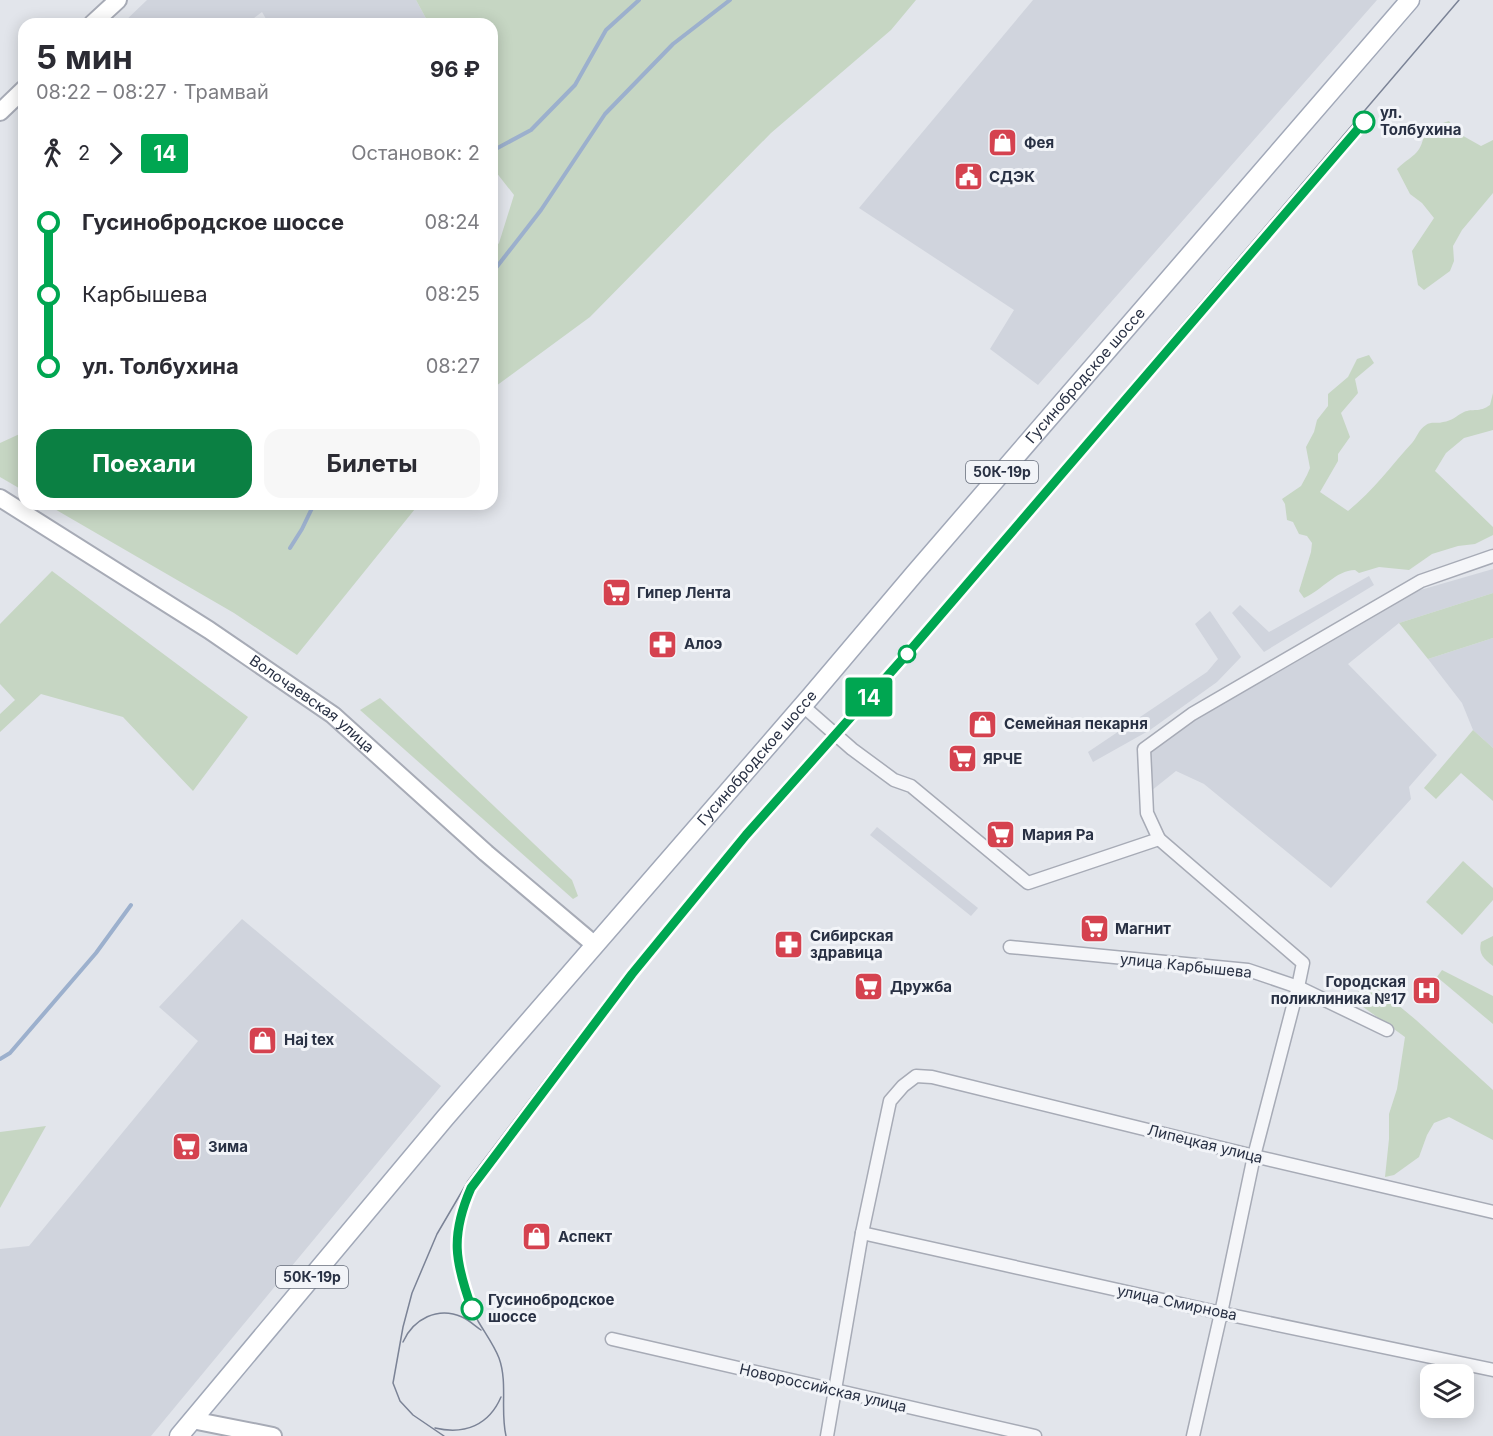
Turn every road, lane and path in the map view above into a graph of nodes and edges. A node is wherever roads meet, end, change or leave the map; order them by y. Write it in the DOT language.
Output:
graph roads {
  1 [pos="118,0"];
  2 [pos="1410,0"];
  3 [pos="98,18"];
  4 [pos="18,94"];
  5 [pos="0,111"];
  6 [pos="0,498"];
  7 [pos="18,509"];
  8 [pos="19,510"];
  9 [pos="1493,556"];
  10 [pos="803,706"];
  11 [pos="1160,839"];
  12 [pos="595,945"];
  13 [pos="1010,947"];
  14 [pos="1298,987"];
  15 [pos="1387,1030"];
  16 [pos="1254,1156"];
  17 [pos="1493,1212"];
  18 [pos="862,1233"];
  19 [pos="1221,1313"];
  20 [pos="612,1339"];
  21 [pos="1493,1370"];
  22 [pos="836,1391"];
  23 [pos="192,1420"];
  24 [pos="179,1436"];
  25 [pos="273,1436"];
  26 [pos="827,1436"];
  27 [pos="1035,1436"];
  28 [pos="1193,1436"];
  1 -- 3 [label="street"];
  2 -- 10 [label="main road, Гусинобродское шоссе / 50К-19р"];
  4 -- 5 [label="street"];
  6 -- 7 [label="street, Волочаевская улица"];
  8 -- 12 [label="street, Волочаевская улица"];
  9 -- 11 [label="street"];
  10 -- 11 [label="street"];
  10 -- 12 [label="main road, Гусинобродское шоссе / 50К-19р"];
  11 -- 14 [label="street"];
  12 -- 23 [label="main road, Гусинобродское шоссе / 50К-19р"];
  13 -- 14 [label="street, улица Карбышева"];
  14 -- 15 [label="street, улица Карбышева"];
  14 -- 16 [label="street"];
  16 -- 17 [label="street, Липецкая улица"];
  16 -- 18 [label="street, Липецкая улица"];
  16 -- 19 [label="street"];
  18 -- 19 [label="street, улица Смирнова"];
  18 -- 22 [label="street"];
  19 -- 21 [label="street, улица Смирнова"];
  19 -- 28 [label="street"];
  20 -- 22 [label="street, Новороссийская улица"];
  22 -- 26 [label="street"];
  22 -- 27 [label="street, Новороссийская улица"];
  23 -- 24 [label="main road, Гусинобродское шоссе / 50К-19р"];
  23 -- 25 [label="street"];
}
